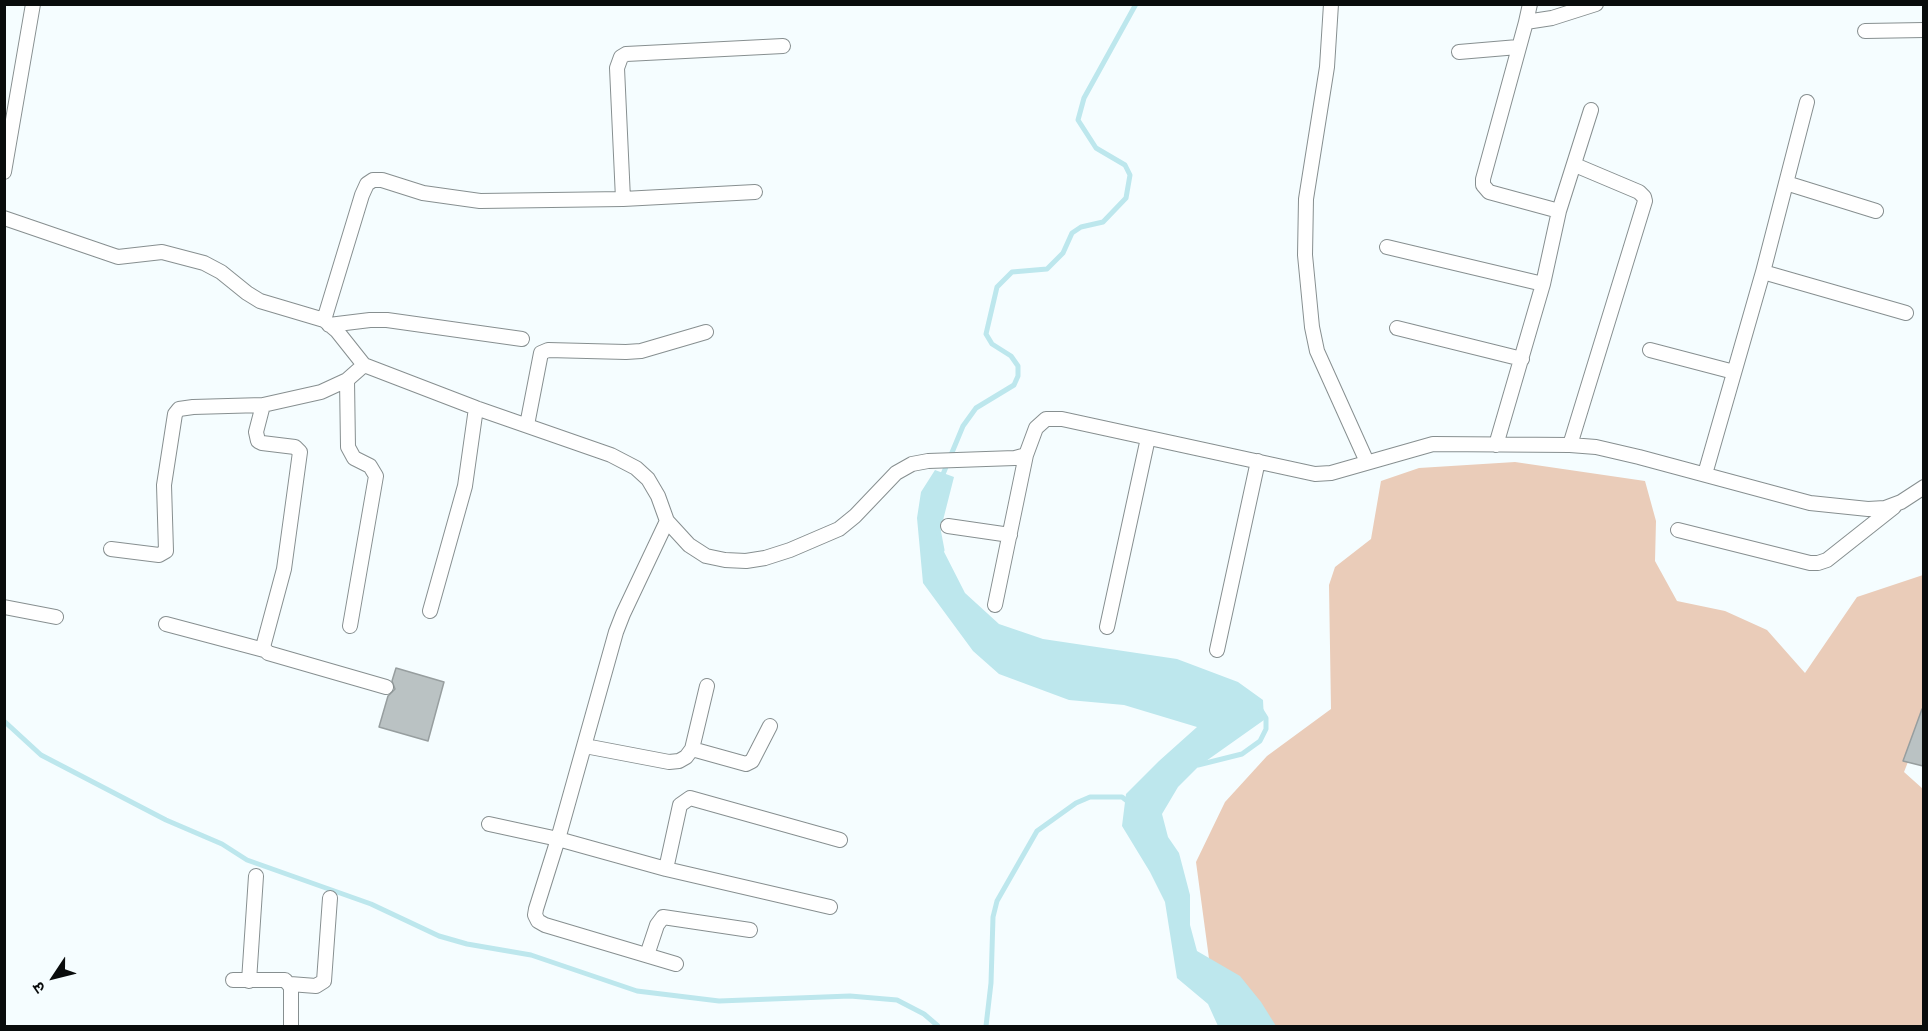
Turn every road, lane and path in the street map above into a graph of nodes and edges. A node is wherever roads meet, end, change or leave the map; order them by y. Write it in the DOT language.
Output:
graph roads {
  1 [pos="33,4"];
  2 [pos="1331,4"];
  3 [pos="1530,4"];
  4 [pos="1596,4"];
  5 [pos="1526,22"];
  6 [pos="1923,30"];
  7 [pos="1865,31"];
  8 [pos="783,46"];
  9 [pos="1518,47"];
  10 [pos="1459,52"];
  11 [pos="1807,102"];
  12 [pos="1591,110"];
  13 [pos="1575,165"];
  14 [pos="4,171"];
  15 [pos="1786,183"];
  16 [pos="755,192"];
  17 [pos="623,199"];
  18 [pos="1559,211"];
  19 [pos="1876,211"];
  20 [pos="4,218"];
  21 [pos="1387,247"];
  22 [pos="1763,272"];
  23 [pos="1543,284"];
  24 [pos="1906,313"];
  25 [pos="327,322"];
  26 [pos="1397,328"];
  27 [pos="706,332"];
  28 [pos="522,339"];
  29 [pos="1650,350"];
  30 [pos="1522,358"];
  31 [pos="364,364"];
  32 [pos="1734,372"];
  33 [pos="347,380"];
  34 [pos="263,405"];
  35 [pos="476,408"];
  36 [pos="527,425"];
  37 [pos="1148,438"];
  38 [pos="1496,445"];
  39 [pos="1570,446"];
  40 [pos="1026,455"];
  41 [pos="1258,461"];
  42 [pos="1367,462"];
  43 [pos="1705,474"];
  44 [pos="1923,487"];
  45 [pos="1901,502"];
  46 [pos="667,521"];
  47 [pos="948,526"];
  48 [pos="1678,530"];
  49 [pos="1010,535"];
  50 [pos="111,549"];
  51 [pos="995,605"];
  52 [pos="4,607"];
  53 [pos="430,611"];
  54 [pos="56,617"];
  55 [pos="166,624"];
  56 [pos="350,627"];
  57 [pos="1107,627"];
  58 [pos="264,650"];
  59 [pos="1217,650"];
  60 [pos="707,686"];
  61 [pos="386,687"];
  62 [pos="770,726"];
  63 [pos="585,746"];
  64 [pos="692,749"];
  65 [pos="489,824"];
  66 [pos="558,839"];
  67 [pos="840,840"];
  68 [pos="666,869"];
  69 [pos="256,876"];
  70 [pos="330,898"];
  71 [pos="830,907"];
  72 [pos="750,930"];
  73 [pos="647,955"];
  74 [pos="676,964"];
  75 [pos="233,980"];
  76 [pos="249,981"];
  77 [pos="290,984"];
  78 [pos="291,1026"];
  1 -- 14 [label="street"];
  2 -- 42 [label="street"];
  3 -- 5 [label="street"];
  4 -- 5 [label="street"];
  5 -- 9 [label="street"];
  6 -- 7 [label="street"];
  8 -- 17 [label="street"];
  9 -- 10 [label="street"];
  9 -- 18 [label="street"];
  11 -- 15 [label="street"];
  12 -- 13 [label="street"];
  13 -- 18 [label="street"];
  13 -- 39 [label="street"];
  15 -- 19 [label="street"];
  15 -- 22 [label="street"];
  16 -- 17 [label="street"];
  17 -- 25 [label="street"];
  18 -- 23 [label="street"];
  20 -- 25 [label="street"];
  21 -- 23 [label="street"];
  22 -- 24 [label="street"];
  22 -- 32 [label="street"];
  23 -- 30 [label="street"];
  25 -- 28 [label="street"];
  25 -- 31 [label="street"];
  26 -- 30 [label="street"];
  27 -- 36 [label="street"];
  29 -- 32 [label="street"];
  30 -- 38 [label="street"];
  31 -- 33 [label="street"];
  31 -- 35 [label="street"];
  32 -- 43 [label="street"];
  33 -- 34 [label="street"];
  33 -- 56 [label="street"];
  34 -- 50 [label="street"];
  34 -- 58 [label="street"];
  35 -- 36 [label="street"];
  35 -- 53 [label="street"];
  36 -- 46 [label="street"];
  37 -- 40 [label="street"];
  37 -- 41 [label="street"];
  37 -- 57 [label="street"];
  38 -- 39 [label="street"];
  38 -- 42 [label="street"];
  39 -- 43 [label="street"];
  40 -- 46 [label="street"];
  40 -- 49 [label="street"];
  41 -- 42 [label="street"];
  41 -- 59 [label="street"];
  43 -- 45 [label="street"];
  44 -- 45 [label="street"];
  45 -- 48 [label="street"];
  46 -- 63 [label="street"];
  47 -- 49 [label="street"];
  49 -- 51 [label="street"];
  52 -- 54 [label="street"];
  55 -- 58 [label="street"];
  58 -- 61 [label="street"];
  60 -- 64 [label="street"];
  62 -- 64 [label="street"];
  63 -- 64 [label="street"];
  63 -- 66 [label="street"];
  65 -- 66 [label="street"];
  66 -- 68 [label="street"];
  66 -- 73 [label="street"];
  67 -- 68 [label="street"];
  68 -- 71 [label="street"];
  69 -- 76 [label="street"];
  70 -- 77 [label="street"];
  72 -- 73 [label="street"];
  73 -- 74 [label="street"];
  75 -- 76 [label="street"];
  76 -- 77 [label="street"];
  77 -- 78 [label="street"];
}
